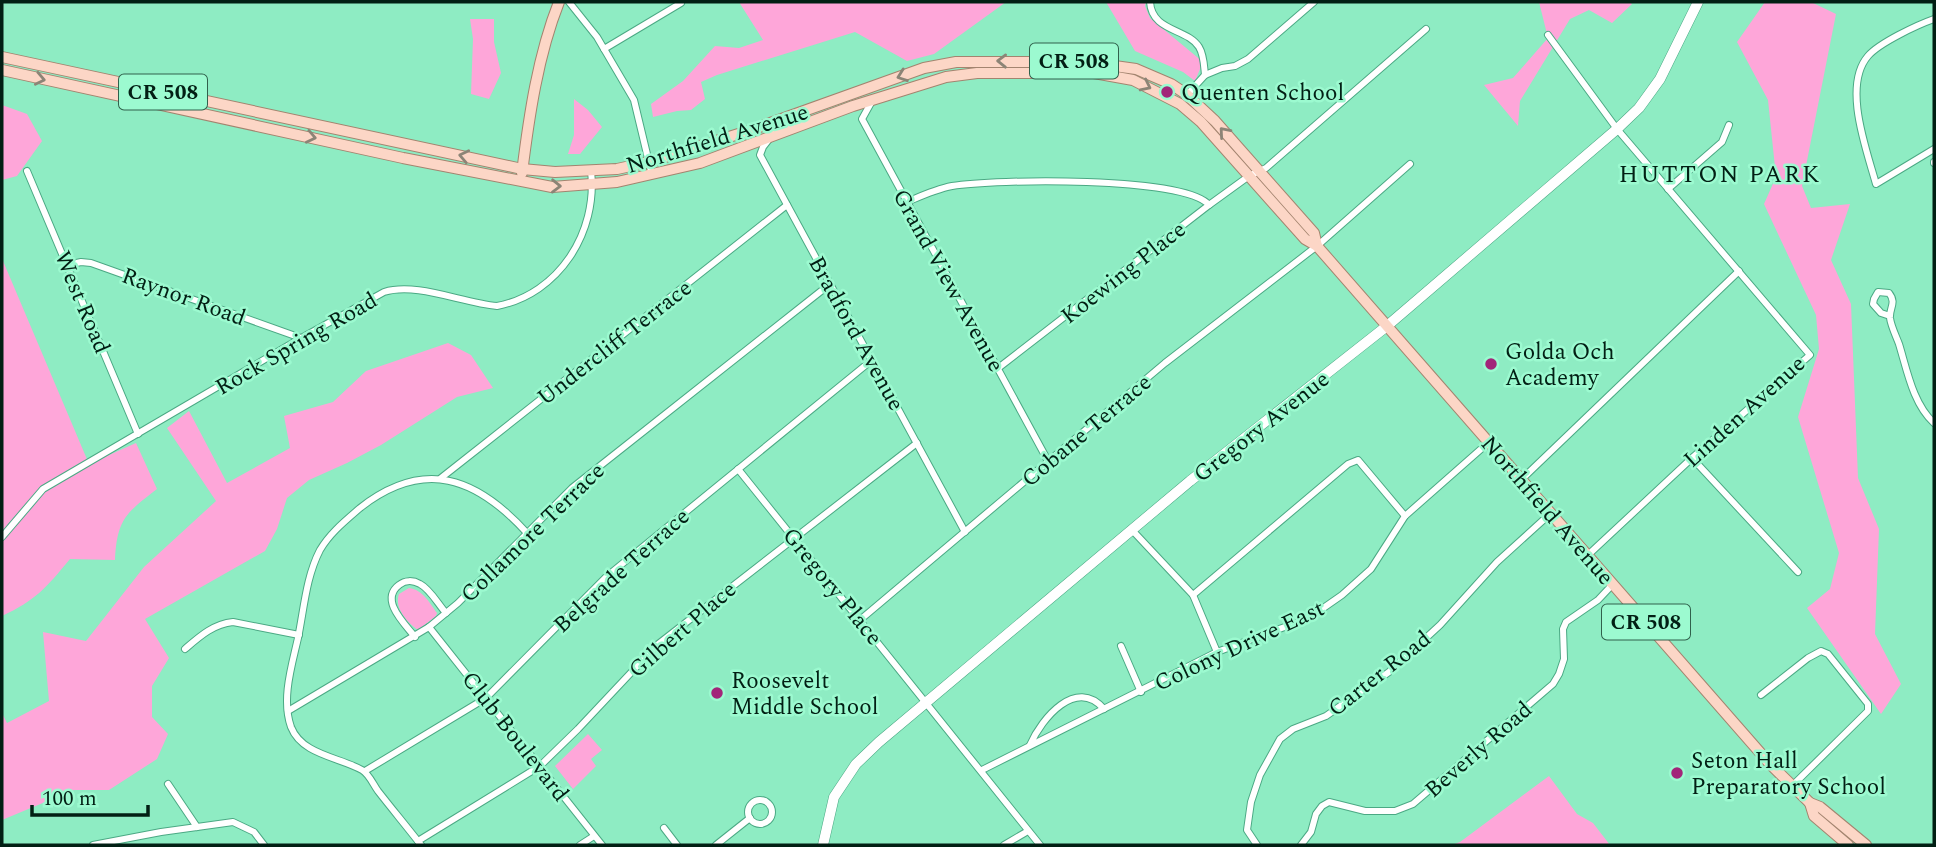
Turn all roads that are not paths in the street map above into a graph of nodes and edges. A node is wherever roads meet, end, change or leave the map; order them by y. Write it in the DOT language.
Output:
graph roads {
  1 [pos="559,2"];
  2 [pos="569,2"];
  3 [pos="1150,2"];
  4 [pos="1314,2"];
  5 [pos="1698,2"];
  6 [pos="681,3"];
  7 [pos="1934,19"];
  8 [pos="1426,29"];
  9 [pos="1548,35"];
  10 [pos="604,49"];
  11 [pos="2,57"];
  12 [pos="2,70"];
  13 [pos="1205,75"];
  14 [pos="164,92"];
  15 [pos="873,99"];
  16 [pos="1183,99"];
  17 [pos="852,101"];
  18 [pos="161,105"];
  19 [pos="1730,125"];
  20 [pos="1617,129"];
  21 [pos="748,131"];
  22 [pos="772,136"];
  23 [pos="753,143"];
  24 [pos="1934,149"];
  25 [pos="649,162"];
  26 [pos="1410,164"];
  27 [pos="522,169"];
  28 [pos="27,171"];
  29 [pos="590,171"];
  30 [pos="1254,174"];
  31 [pos="652,175"];
  32 [pos="520,182"];
  33 [pos="592,186"];
  34 [pos="1668,189"];
  35 [pos="907,202"];
  36 [pos="787,205"];
  37 [pos="1209,205"];
  38 [pos="1317,246"];
  39 [pos="67,265"];
  40 [pos="1738,271"];
  41 [pos="830,284"];
  42 [pos="1890,316"];
  43 [pos="1387,327"];
  44 [pos="301,338"];
  45 [pos="872,360"];
  46 [pos="998,369"];
  47 [pos="1934,423"];
  48 [pos="138,434"];
  49 [pos="1489,442"];
  50 [pos="916,443"];
  51 [pos="1692,458"];
  52 [pos="1048,461"];
  53 [pos="738,469"];
  54 [pos="441,478"];
  55 [pos="1521,480"];
  56 [pos="1551,513"];
  57 [pos="1405,516"];
  58 [pos="1132,530"];
  59 [pos="965,532"];
  60 [pos="527,533"];
  61 [pos="2,537"];
  62 [pos="793,537"];
  63 [pos="1588,555"];
  64 [pos="1798,572"];
  65 [pos="1613,584"];
  66 [pos="1193,595"];
  67 [pos="446,613"];
  68 [pos="860,620"];
  69 [pos="429,626"];
  70 [pos="299,635"];
  71 [pos="415,637"];
  72 [pos="1121,646"];
  73 [pos="185,649"];
  74 [pos="1217,652"];
  75 [pos="1141,692"];
  76 [pos="1761,695"];
  77 [pos="486,698"];
  78 [pos="927,703"];
  79 [pos="1104,709"];
  80 [pos="288,711"];
  81 [pos="1030,746"];
  82 [pos="540,766"];
  83 [pos="982,770"];
  84 [pos="365,772"];
  85 [pos="168,784"];
  86 [pos="1793,786"];
  87 [pos="1810,803"];
  88 [pos="750,818"];
  89 [pos="197,827"];
  90 [pos="664,828"];
  91 [pos="1028,831"];
  92 [pos="594,836"];
  93 [pos="419,843"];
  94 [pos="1841,844"];
  95 [pos="93,845"];
  96 [pos="264,845"];
  97 [pos="580,845"];
  98 [pos="602,845"];
  99 [pos="677,845"];
  100 [pos="716,845"];
  101 [pos="823,845"];
  102 [pos="1004,845"];
  103 [pos="1040,845"];
  104 [pos="1257,845"];
  105 [pos="1301,845"];
  106 [pos="1866,845"];
  1 -- 27 [label="main road"];
  2 -- 10 [label="street"];
  3 -- 13 [label="street"];
  4 -- 13 [label="street"];
  5 -- 20 [label="main road, Gregory Avenue"];
  6 -- 10 [label="street"];
  7 -- 24 [label="street"];
  8 -- 30 [label="street, Koewing Place"];
  9 -- 20 [label="street, Linden Avenue"];
  10 -- 25 [label="street"];
  11 -- 14 [label="main road, Northfield Avenue / CR 508"];
  12 -- 18 [label="main road, Northfield Avenue / CR 508, one-way"];
  13 -- 16 [label="street"];
  14 -- 18 [label="main road"];
  27 -- 14 [label="main road, Northfield Avenue / CR 508, one-way"];
  15 -- 16 [label="main road, Northfield Avenue / CR 508, one-way"];
  15 -- 17 [label="main road, Northfield Avenue / CR 508"];
  15 -- 35 [label="street, Grand View Avenue"];
  16 -- 17 [label="main road, Northfield Avenue / CR 508, one-way"];
  16 -- 30 [label="main road, Northfield Avenue / CR 508"];
  17 -- 21 [label="main road, Northfield Avenue / CR 508"];
  17 -- 22 [label="main road, Northfield Avenue / CR 508"];
  18 -- 32 [label="main road, Northfield Avenue / CR 508, one-way"];
  19 -- 34 [label="street"];
  20 -- 34 [label="street, Linden Avenue"];
  20 -- 43 [label="main road, Gregory Avenue"];
  21 -- 23 [label="main road"];
  21 -- 25 [label="main road, Northfield Avenue / CR 508"];
  22 -- 23 [label="main road, Northfield Avenue / CR 508"];
  22 -- 36 [label="street, Bradford Avenue"];
  23 -- 31 [label="main road, Northfield Avenue / CR 508"];
  25 -- 29 [label="main road, Northfield Avenue / CR 508"];
  25 -- 31 [label="street"];
  26 -- 38 [label="street, Cobane Terrace"];
  27 -- 29 [label="main road, Northfield Avenue / CR 508"];
  27 -- 32 [label="main road"];
  28 -- 39 [label="street, West Road"];
  29 -- 33 [label="street, Rock Spring Road"];
  30 -- 37 [label="street, Koewing Place"];
  30 -- 38 [label="main road, Northfield Avenue / CR 508"];
  31 -- 33 [label="main road, Northfield Avenue / CR 508"];
  32 -- 33 [label="main road, Northfield Avenue / CR 508, one-way"];
  33 -- 44 [label="street, Rock Spring Road"];
  34 -- 40 [label="street, Linden Avenue"];
  35 -- 37 [label="street"];
  35 -- 46 [label="street, Grand View Avenue"];
  36 -- 41 [label="street, Bradford Avenue"];
  36 -- 54 [label="street, Undercliff Terrace"];
  37 -- 46 [label="street, Koewing Place"];
  38 -- 43 [label="main road, Northfield Avenue / CR 508"];
  38 -- 52 [label="street, Cobane Terrace"];
  39 -- 44 [label="street, Raynor Road"];
  39 -- 48 [label="street, West Road"];
  40 -- 51 [label="street, Linden Avenue"];
  40 -- 55 [label="street"];
  41 -- 45 [label="street, Bradford Avenue"];
  41 -- 60 [label="street, Collamore Terrace"];
  42 -- 47 [label="street"];
  43 -- 49 [label="main road, Northfield Avenue / CR 508"];
  43 -- 58 [label="main road, Gregory Avenue"];
  44 -- 48 [label="street, Rock Spring Road"];
  45 -- 50 [label="street, Bradford Avenue"];
  45 -- 53 [label="street, Belgrade Terrace"];
  46 -- 52 [label="street, Grand View Avenue"];
  48 -- 61 [label="street, Rock Spring Road"];
  49 -- 55 [label="main road, Northfield Avenue / CR 508"];
  49 -- 57 [label="street, Colony Drive East"];
  50 -- 59 [label="street, Bradford Avenue"];
  50 -- 62 [label="street, Gilbert Place"];
  51 -- 63 [label="street, Linden Avenue"];
  51 -- 64 [label="street"];
  52 -- 59 [label="street, Cobane Terrace"];
  53 -- 62 [label="street, Gregory Place"];
  53 -- 77 [label="street, Belgrade Terrace"];
  54 -- 60 [label="street"];
  54 -- 70 [label="street"];
  55 -- 56 [label="main road, Northfield Avenue / CR 508"];
  56 -- 63 [label="main road, Northfield Avenue / CR 508"];
  56 -- 104 [label="street, Carter Road"];
  57 -- 66 [label="street"];
  57 -- 74 [label="street, Colony Drive East"];
  58 -- 66 [label="street"];
  58 -- 78 [label="main road, Gregory Avenue"];
  59 -- 68 [label="street, Cobane Terrace"];
  60 -- 67 [label="street, Collamore Terrace"];
  62 -- 68 [label="street, Gregory Place"];
  62 -- 82 [label="street, Gilbert Place"];
  63 -- 65 [label="main road, Northfield Avenue / CR 508"];
  65 -- 86 [label="main road, Northfield Avenue / CR 508"];
  65 -- 105 [label="street, Beverly Road"];
  66 -- 74 [label="street"];
  67 -- 69 [label="street, Collamore Terrace"];
  67 -- 71 [label="street"];
  68 -- 78 [label="street, Gregory Place"];
  69 -- 71 [label="street, Collamore Terrace"];
  69 -- 77 [label="street, Club Boulevard"];
  70 -- 73 [label="street"];
  70 -- 80 [label="street"];
  71 -- 80 [label="street, Collamore Terrace"];
  72 -- 75 [label="street"];
  74 -- 75 [label="street, Colony Drive East"];
  75 -- 79 [label="street, Colony Drive East"];
  76 -- 86 [label="street"];
  77 -- 82 [label="street, Club Boulevard"];
  77 -- 84 [label="street, Belgrade Terrace"];
  78 -- 83 [label="street, Gregory Place"];
  78 -- 101 [label="main road, Gregory Avenue"];
  79 -- 81 [label="street, Colony Drive East"];
  79 -- 81 [label="street"];
  80 -- 84 [label="street"];
  81 -- 83 [label="street, Colony Drive East"];
  82 -- 92 [label="street, Club Boulevard"];
  82 -- 93 [label="street, Gilbert Place"];
  83 -- 91 [label="street, Gregory Place"];
  84 -- 93 [label="street"];
  85 -- 89 [label="street"];
  86 -- 87 [label="main road, Northfield Avenue / CR 508"];
  87 -- 94 [label="main road, Northfield Avenue / CR 508"];
  87 -- 106 [label="main road, Northfield Avenue / CR 508"];
  88 -- 100 [label="street"];
  89 -- 95 [label="street"];
  89 -- 96 [label="street"];
  90 -- 99 [label="street"];
  91 -- 102 [label="street"];
  91 -- 103 [label="street, Gregory Place"];
  92 -- 97 [label="street"];
  92 -- 98 [label="street, Club Boulevard"];
}
